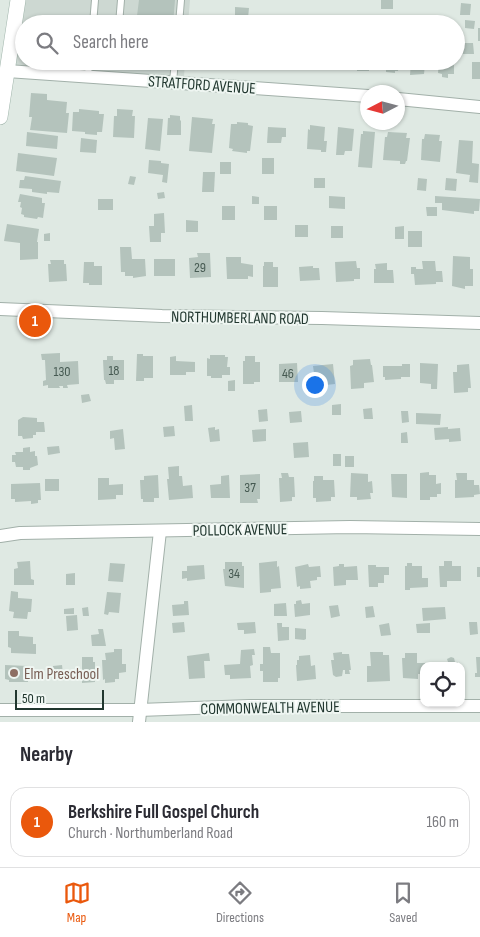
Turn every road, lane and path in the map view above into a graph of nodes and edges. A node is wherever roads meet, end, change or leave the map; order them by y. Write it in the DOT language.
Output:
graph roads {
  1 [pos="18,0"];
  2 [pos="95,0"];
  3 [pos="121,0"];
  4 [pos="181,0"];
  5 [pos="16,15"];
  6 [pos="94,15"];
  7 [pos="120,15"];
  8 [pos="180,15"];
  9 [pos="15,19"];
  10 [pos="88,70"];
  11 [pos="174,70"];
  12 [pos="7,71"];
  13 [pos="88,77"];
  14 [pos="173,82"];
  15 [pos="360,95"];
  16 [pos="405,100"];
  17 [pos="480,107"];
  18 [pos="0,117"];
  19 [pos="0,309"];
  20 [pos="480,324"];
  21 [pos="480,529"];
  22 [pos="160,531"];
  23 [pos="0,536"];
  24 [pos="480,706"];
  25 [pos="0,710"];
  26 [pos="139,716"];
  1 -- 5 [label="street"];
  2 -- 6 [label="lane"];
  3 -- 7 [label="lane"];
  4 -- 8 [label="lane"];
  9 -- 12 [label="street"];
  10 -- 13 [label="lane"];
  11 -- 14 [label="lane"];
  12 -- 13 [label="street, STRATFORD AVENUE"];
  12 -- 18 [label="street"];
  13 -- 14 [label="street, STRATFORD AVENUE"];
  14 -- 15 [label="street, STRATFORD AVENUE"];
  16 -- 17 [label="street"];
  19 -- 20 [label="street, NORTHUMBERLAND ROAD"];
  21 -- 22 [label="street, POLLOCK AVENUE"];
  22 -- 23 [label="street, POLLOCK AVENUE"];
  22 -- 26 [label="street"];
  24 -- 26 [label="street, COMMONWEALTH AVENUE"];
  25 -- 26 [label="street, COMMONWEALTH AVENUE"];
}
